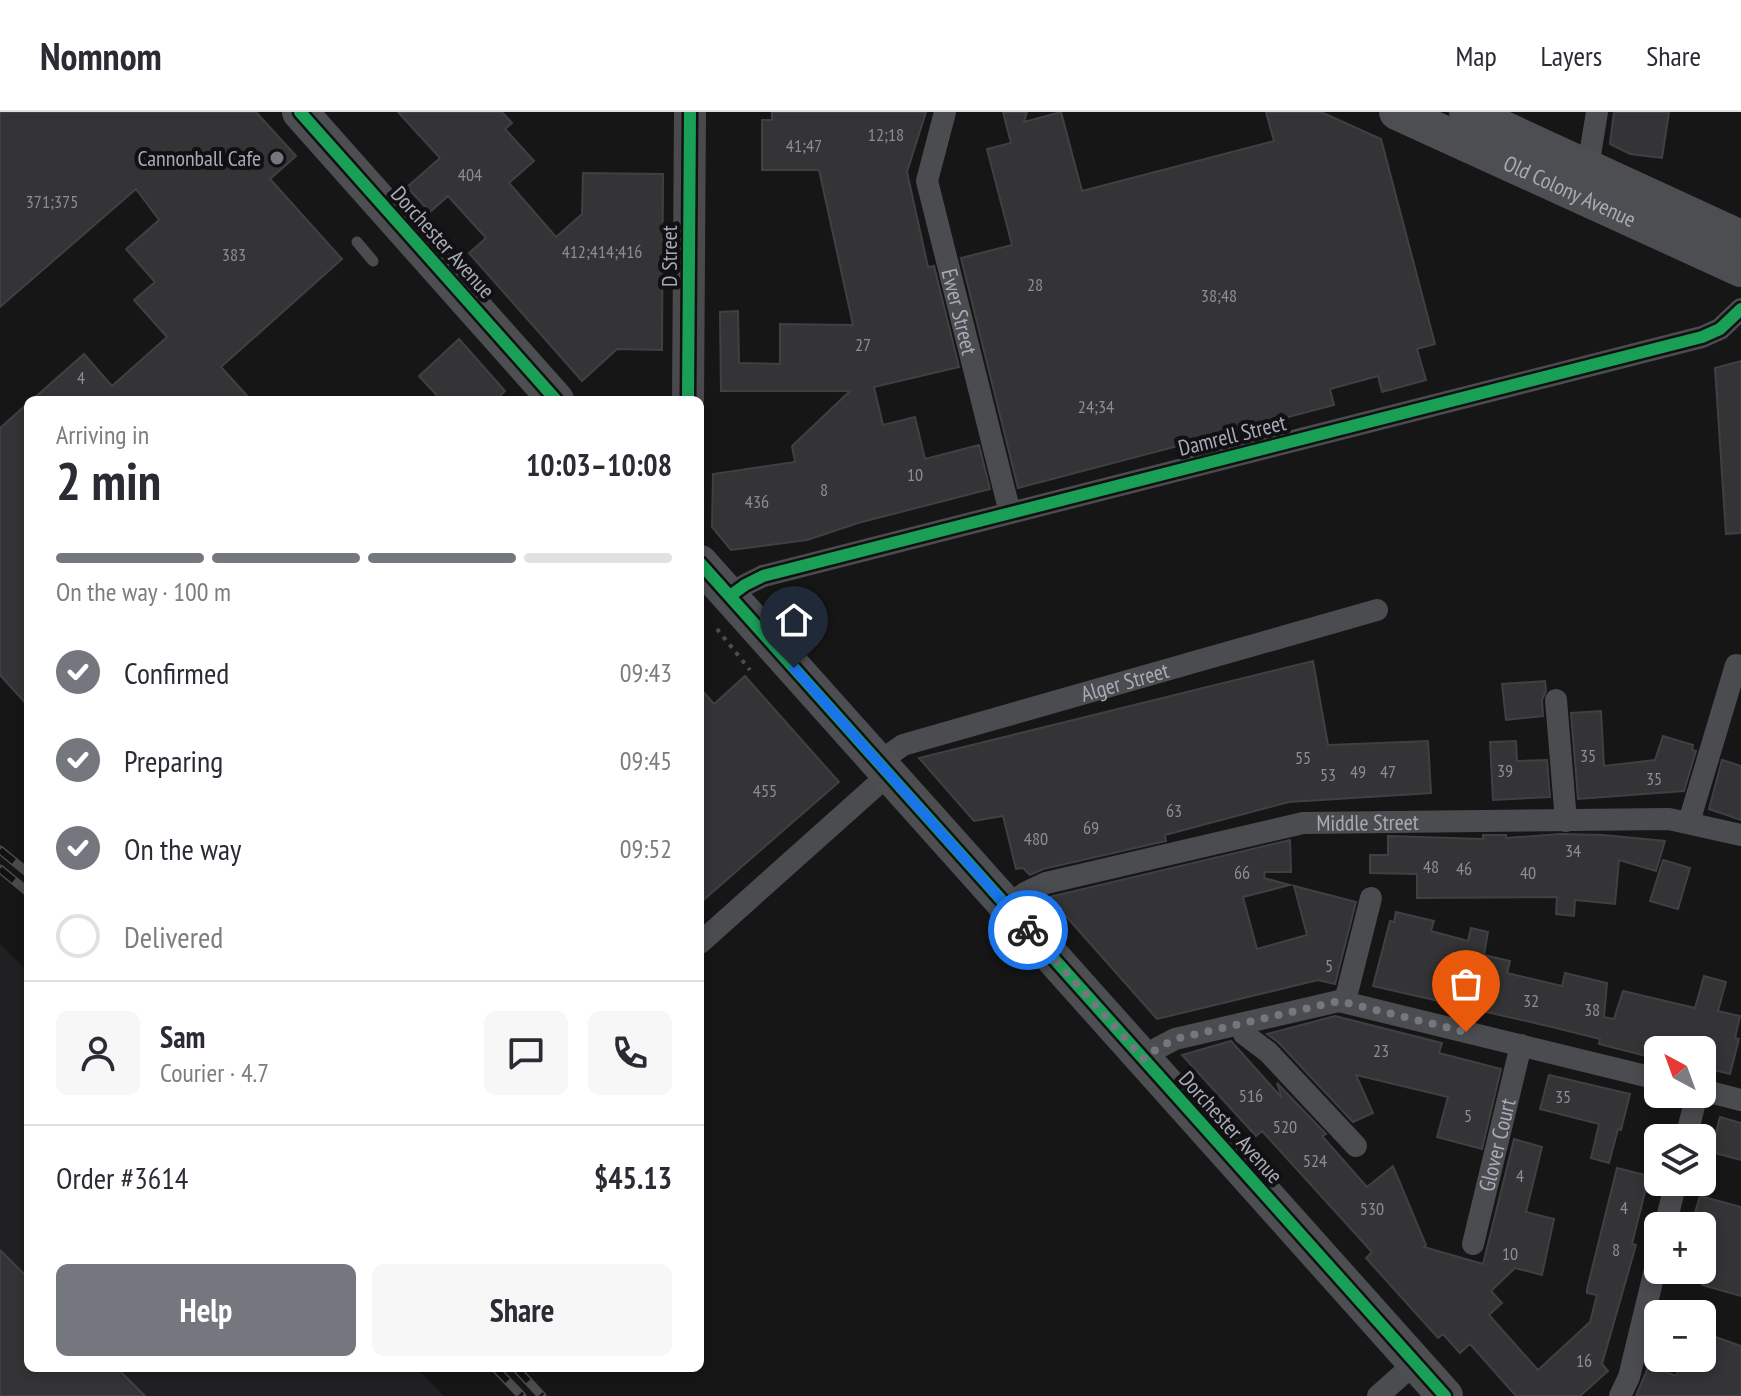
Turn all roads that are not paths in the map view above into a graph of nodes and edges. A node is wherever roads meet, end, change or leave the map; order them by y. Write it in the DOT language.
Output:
graph roads {
  1 [pos="300,112"];
  2 [pos="690,112"];
  3 [pos="945,112"];
  4 [pos="1397,112"];
  5 [pos="1467,112"];
  6 [pos="1597,112"];
  7 [pos="1588,167"];
  8 [pos="357,242"];
  9 [pos="1741,243"];
  10 [pos="373,261"];
  11 [pos="1741,309"];
  12 [pos="552,396"];
  13 [pos="688,396"];
  14 [pos="1010,513"];
  15 [pos="704,572"];
  16 [pos="722,610"];
  17 [pos="1377,610"];
  18 [pos="1741,666"];
  19 [pos="1556,700"];
  20 [pos="884,768"];
  21 [pos="1566,821"];
  22 [pos="1689,822"];
  23 [pos="1741,835"];
  24 [pos="1371,898"];
  25 [pos="1007,906"];
  26 [pos="704,939"];
  27 [pos="1345,1001"];
  28 [pos="1240,1024"];
  29 [pos="1521,1045"];
  30 [pos="1144,1059"];
  31 [pos="1644,1076"];
  32 [pos="1716,1094"];
  33 [pos="1741,1100"];
  34 [pos="1356,1146"];
  35 [pos="1473,1244"];
  36 [pos="1651,1284"];
  37 [pos="1415,1363"];
  38 [pos="1378,1396"];
  39 [pos="1445,1396"];
  40 [pos="1620,1396"];
  1 -- 12 [label="main road, Dorchester Avenue"];
  2 -- 13 [label="main road, D Street"];
  3 -- 14 [label="street, Ewer Street"];
  4 -- 9 [label="main road, Old Colony Avenue"];
  5 -- 7 [label="main road, Old Colony Avenue"];
  6 -- 7 [label="street"];
  7 -- 9 [label="main road, Old Colony Avenue"];
  8 -- 10 [label="lane"];
  11 -- 14 [label="street, Damrell Street"];
  14 -- 16 [label="street, Damrell Street"];
  15 -- 16 [label="main road, Dorchester Avenue"];
  16 -- 20 [label="main road, Dorchester Avenue"];
  17 -- 20 [label="street, Alger Street"];
  18 -- 22 [label="street"];
  19 -- 21 [label="street"];
  20 -- 25 [label="main road, Dorchester Avenue"];
  20 -- 26 [label="street, Alger Street"];
  21 -- 22 [label="street, Middle Street"];
  21 -- 25 [label="street, Middle Street"];
  22 -- 23 [label="street, Middle Street"];
  24 -- 27 [label="street"];
  25 -- 30 [label="main road, Dorchester Avenue"];
  27 -- 28 [label="street"];
  27 -- 29 [label="street"];
  28 -- 30 [label="street"];
  28 -- 34 [label="street"];
  29 -- 31 [label="street"];
  29 -- 35 [label="street, Glover Court"];
  30 -- 37 [label="main road, Dorchester Avenue"];
  32 -- 33 [label="street"];
  36 -- 40 [label="street"];
  37 -- 38 [label="street"];
  37 -- 39 [label="main road, Dorchester Avenue"];
}
